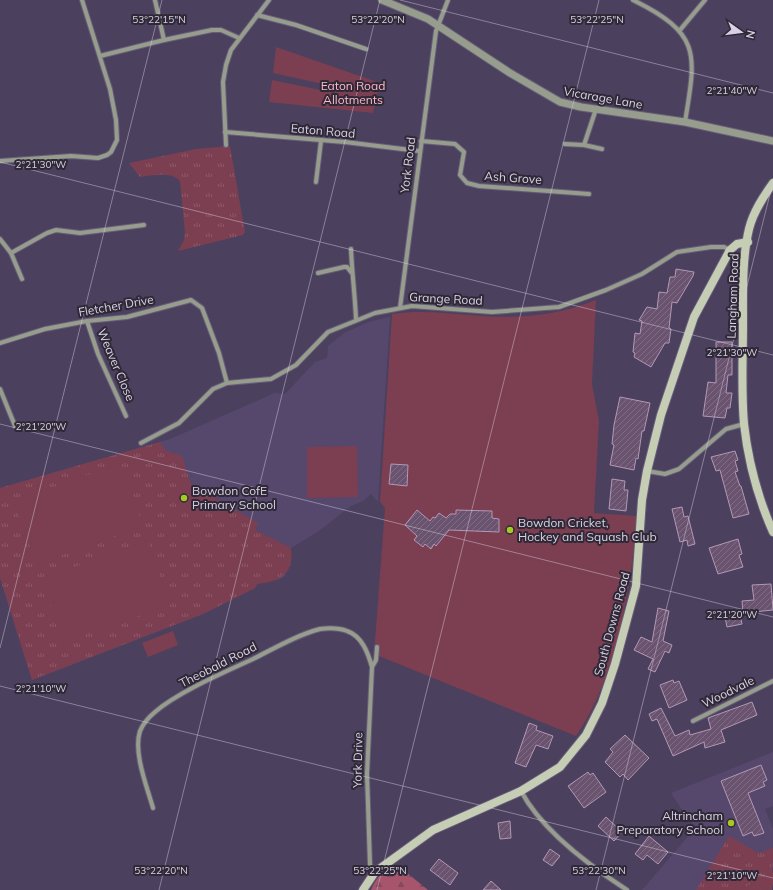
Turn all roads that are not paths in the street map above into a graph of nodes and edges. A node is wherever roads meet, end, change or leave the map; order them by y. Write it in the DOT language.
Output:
graph roads {
  1 [pos="82,0"];
  2 [pos="155,0"];
  3 [pos="269,0"];
  4 [pos="382,0"];
  5 [pos="448,0"];
  6 [pos="633,0"];
  7 [pos="705,0"];
  8 [pos="257,15"];
  9 [pos="437,25"];
  10 [pos="680,30"];
  11 [pos="239,38"];
  12 [pos="164,40"];
  13 [pos="366,49"];
  14 [pos="100,56"];
  15 [pos="596,109"];
  16 [pos="685,122"];
  17 [pos="225,132"];
  18 [pos="320,141"];
  19 [pos="421,141"];
  20 [pos="773,141"];
  21 [pos="565,144"];
  22 [pos="226,145"];
  23 [pos="584,145"];
  24 [pos="602,149"];
  25 [pos="419,151"];
  26 [pos="0,160"];
  27 [pos="316,182"];
  28 [pos="773,183"];
  29 [pos="589,194"];
  30 [pos="144,225"];
  31 [pos="0,239"];
  32 [pos="748,242"];
  33 [pos="351,249"];
  34 [pos="730,250"];
  35 [pos="11,253"];
  36 [pos="352,272"];
  37 [pos="318,273"];
  38 [pos="22,280"];
  39 [pos="400,308"];
  40 [pos="356,320"];
  41 [pos="87,321"];
  42 [pos="0,343"];
  43 [pos="227,383"];
  44 [pos="0,389"];
  45 [pos="126,416"];
  46 [pos="744,424"];
  47 [pos="16,426"];
  48 [pos="141,443"];
  49 [pos="647,471"];
  50 [pos="773,532"];
  51 [pos="377,647"];
  52 [pos="372,667"];
  53 [pos="773,681"];
  54 [pos="693,721"];
  55 [pos="521,791"];
  56 [pos="153,808"];
  57 [pos="375,872"];
  58 [pos="624,889"];
  59 [pos="363,890"];
  1 -- 14 [label="street"];
  2 -- 12 [label="street"];
  3 -- 8 [label="street"];
  4 -- 9 [label="street, Vicarage Lane"];
  5 -- 9 [label="street, York Road"];
  6 -- 10 [label="street"];
  7 -- 10 [label="street"];
  8 -- 11 [label="street"];
  8 -- 13 [label="street"];
  9 -- 15 [label="street, Vicarage Lane"];
  9 -- 19 [label="street, York Road"];
  10 -- 16 [label="street"];
  11 -- 12 [label="street"];
  11 -- 17 [label="street"];
  12 -- 14 [label="street"];
  14 -- 26 [label="street"];
  15 -- 16 [label="street, Vicarage Lane"];
  15 -- 23 [label="street"];
  16 -- 20 [label="street, Vicarage Lane"];
  17 -- 18 [label="street, Eaton Road"];
  17 -- 22 [label="street"];
  18 -- 25 [label="street, Eaton Road"];
  18 -- 27 [label="street"];
  19 -- 25 [label="street, York Road"];
  19 -- 29 [label="street, Ash Grove"];
  21 -- 23 [label="street"];
  23 -- 24 [label="street"];
  25 -- 39 [label="street, York Road"];
  28 -- 32 [label="main road, Langham Road"];
  30 -- 35 [label="street"];
  31 -- 35 [label="street"];
  32 -- 34 [label="main road"];
  32 -- 46 [label="main road, Langham Road"];
  33 -- 36 [label="street"];
  34 -- 39 [label="street, Grange Road"];
  34 -- 49 [label="main road, South Downs Road"];
  35 -- 38 [label="street"];
  36 -- 37 [label="street"];
  36 -- 40 [label="street"];
  39 -- 40 [label="street, Grange Road"];
  40 -- 43 [label="street, Grange Road"];
  41 -- 42 [label="street, Fletcher Drive"];
  41 -- 43 [label="street, Fletcher Drive"];
  41 -- 45 [label="street, Weaver Close"];
  43 -- 48 [label="street, Grange Road"];
  44 -- 47 [label="street"];
  46 -- 49 [label="street"];
  46 -- 50 [label="main road, Langham Road"];
  49 -- 55 [label="main road, South Downs Road"];
  51 -- 52 [label="street, York Drive"];
  52 -- 56 [label="street, Theobald Road"];
  52 -- 57 [label="street, York Drive"];
  53 -- 54 [label="street, Woodvale"];
  55 -- 57 [label="main road, South Downs Road"];
  55 -- 58 [label="street"];
  57 -- 59 [label="main road, South Downs Road"];
}
